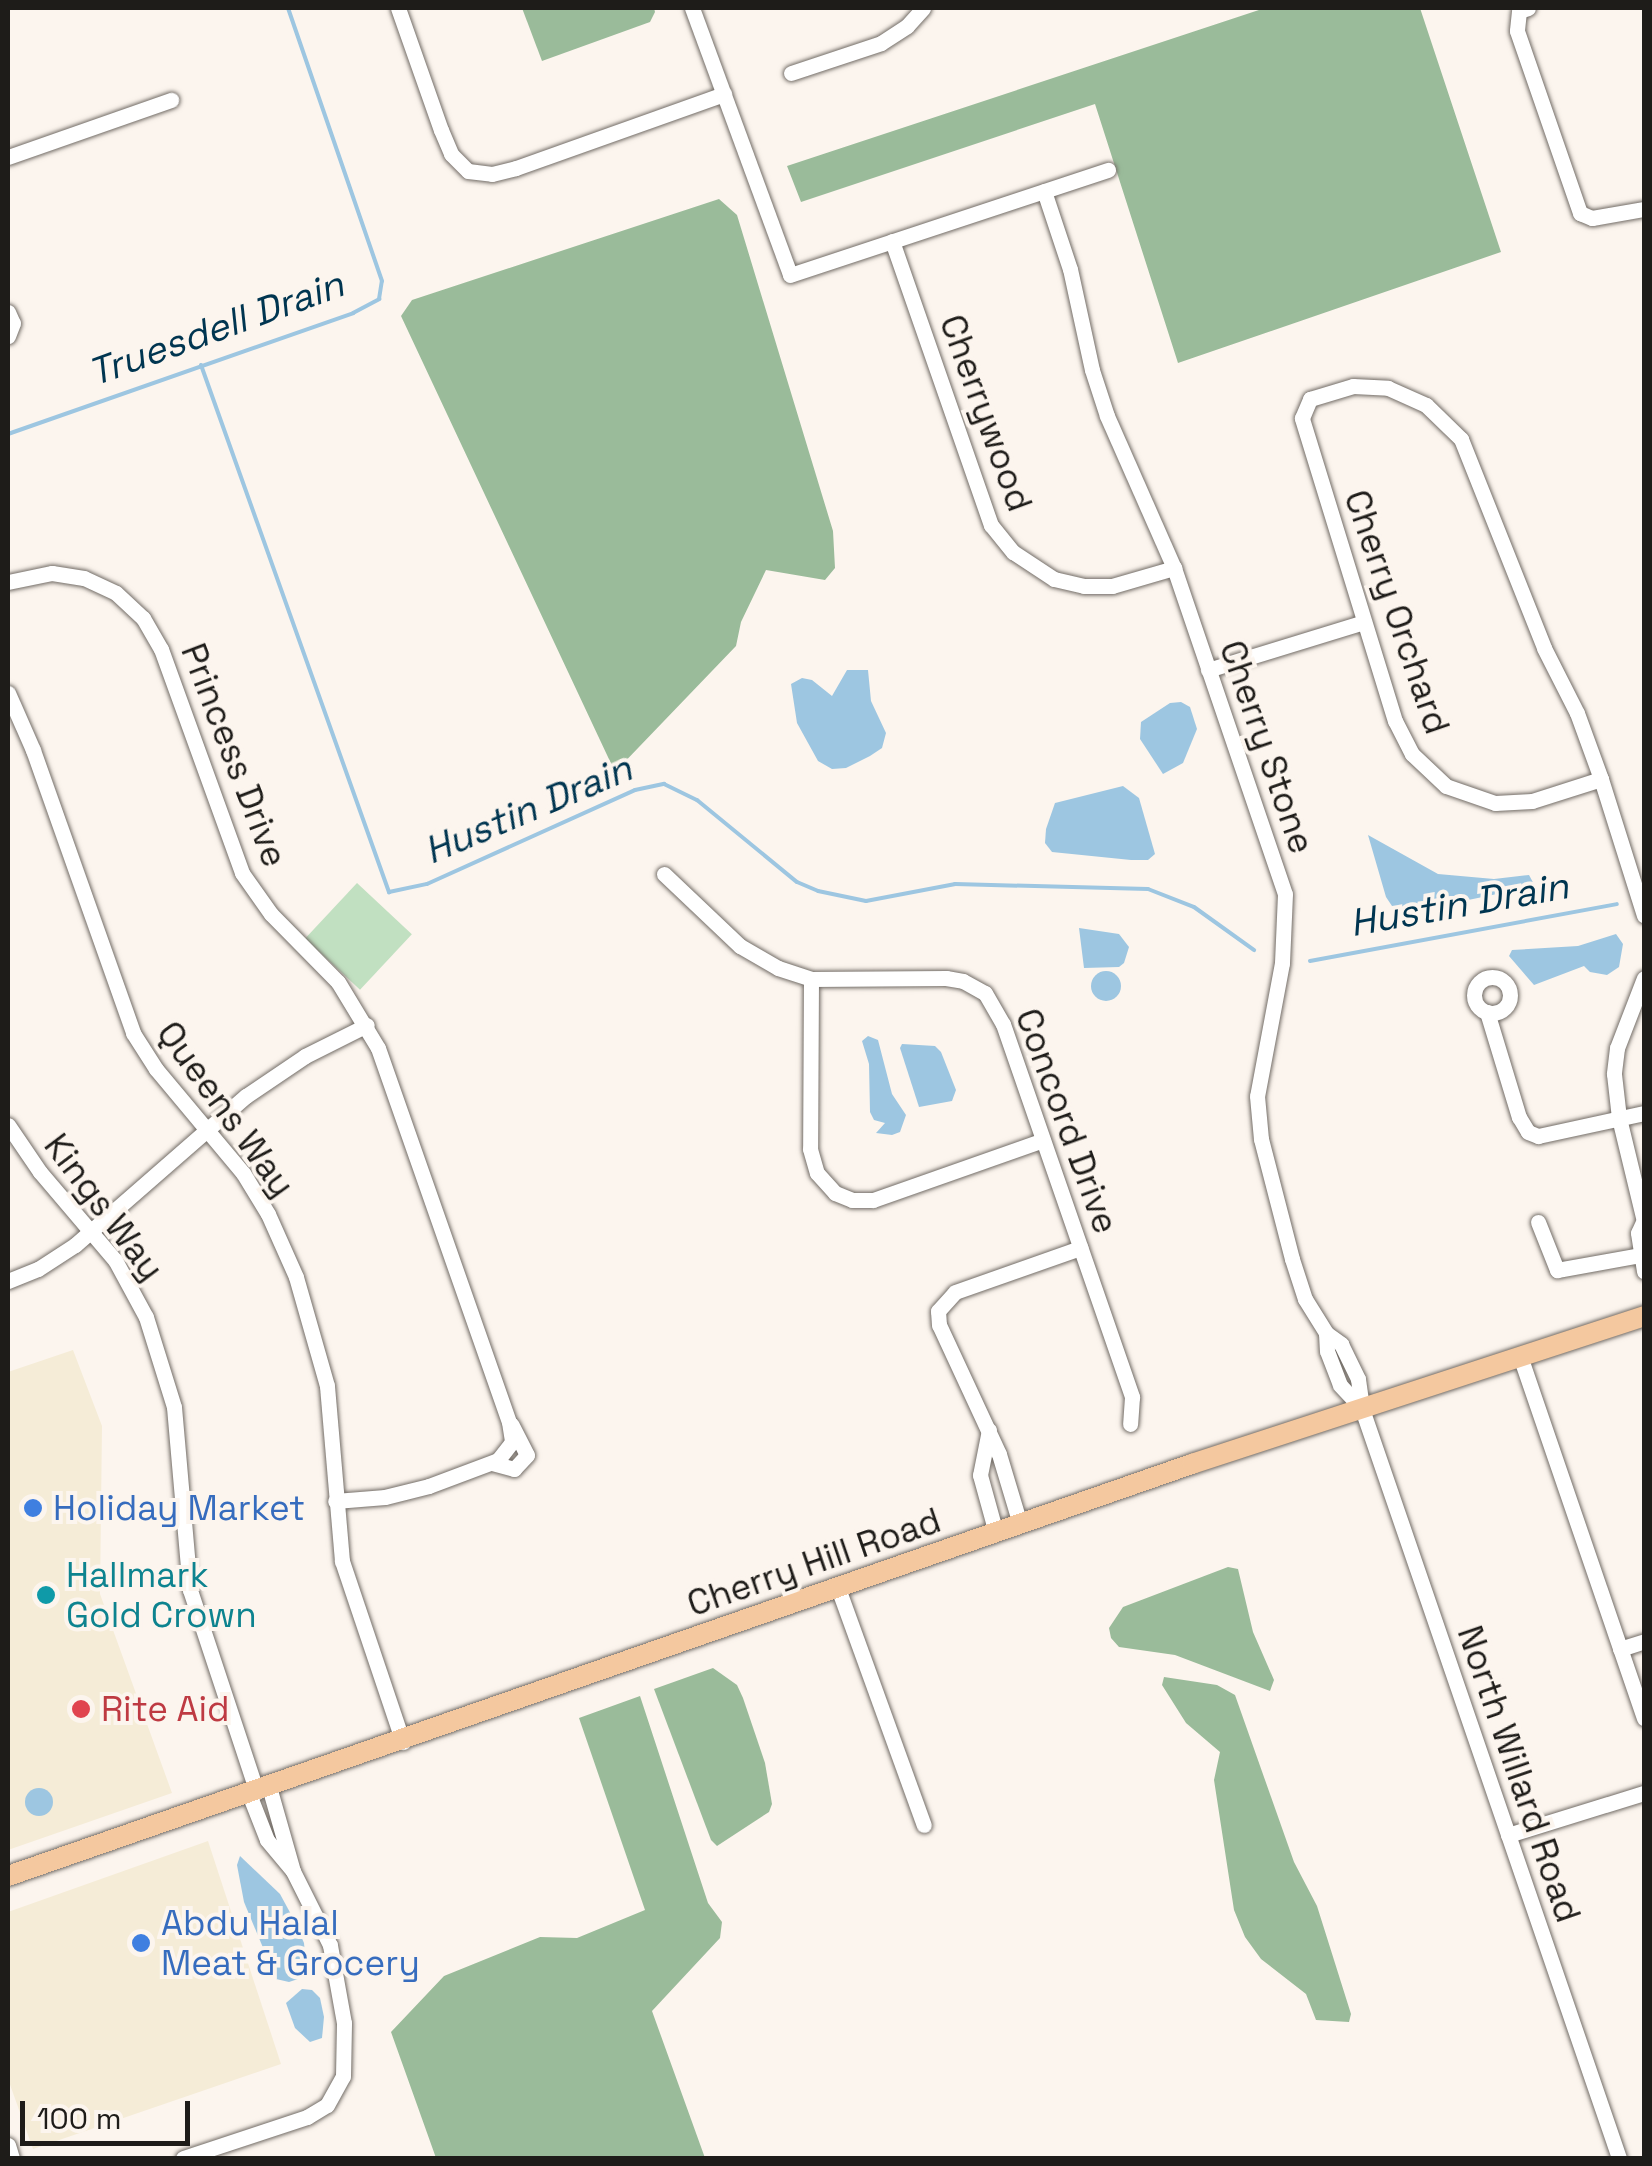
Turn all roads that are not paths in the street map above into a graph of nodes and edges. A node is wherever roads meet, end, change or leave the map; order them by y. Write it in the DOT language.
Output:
graph roads {
  1 [pos="398,8"];
  2 [pos="692,8"];
  3 [pos="923,8"];
  4 [pos="1524,9"];
  5 [pos="790,73"];
  6 [pos="724,94"];
  7 [pos="171,100"];
  8 [pos="8,157"];
  9 [pos="1108,170"];
  10 [pos="1044,191"];
  11 [pos="1644,209"];
  12 [pos="892,241"];
  13 [pos="8,312"];
  14 [pos="8,336"];
  15 [pos="1174,568"];
  16 [pos="8,582"];
  17 [pos="1364,622"];
  18 [pos="1208,670"];
  19 [pos="8,693"];
  20 [pos="1602,779"];
  21 [pos="664,874"];
  22 [pos="1644,915"];
  23 [pos="722,930"];
  24 [pos="711,944"];
  25 [pos="1644,978"];
  26 [pos="812,979"];
  27 [pos="1487,1012"];
  28 [pos="367,1024"];
  29 [pos="1644,1112"];
  30 [pos="1619,1118"];
  31 [pos="8,1124"];
  32 [pos="207,1129"];
  33 [pos="1043,1140"];
  34 [pos="1644,1220"];
  35 [pos="1538,1222"];
  36 [pos="92,1232"];
  37 [pos="1080,1248"];
  38 [pos="1640,1255"];
  39 [pos="1644,1272"];
  40 [pos="8,1281"];
  41 [pos="1644,1316"];
  42 [pos="1520,1356"];
  43 [pos="1362,1409"];
  44 [pos="1130,1424"];
  45 [pos="989,1430"];
  46 [pos="336,1502"];
  47 [pos="1020,1524"];
  48 [pos="996,1533"];
  49 [pos="838,1588"];
  50 [pos="1644,1641"];
  51 [pos="1620,1648"];
  52 [pos="1644,1718"];
  53 [pos="403,1742"];
  54 [pos="258,1791"];
  55 [pos="1644,1793"];
  56 [pos="924,1824"];
  57 [pos="1508,1835"];
  58 [pos="8,1876"];
  59 [pos="8,2145"];
  60 [pos="12,2158"];
  61 [pos="183,2158"];
  62 [pos="1619,2158"];
  1 -- 6 [label="street"];
  2 -- 6 [label="street"];
  3 -- 5 [label="street"];
  4 -- 11 [label="street"];
  6 -- 12 [label="street"];
  7 -- 8 [label="street"];
  9 -- 10 [label="street"];
  10 -- 12 [label="street"];
  10 -- 15 [label="street, Cherry Stone"];
  12 -- 15 [label="street, Cherrywood"];
  13 -- 14 [label="street"];
  15 -- 18 [label="street, Cherry Stone"];
  16 -- 28 [label="street, Princess Drive"];
  17 -- 18 [label="street"];
  17 -- 20 [label="street, Cherry Orchard"];
  17 -- 20 [label="street, Cherry Orchard"];
  18 -- 43 [label="street, Cherry Stone"];
  19 -- 32 [label="street, Queens Way"];
  20 -- 22 [label="street"];
  21 -- 23 [label="street, Concord Drive"];
  23 -- 24 [label="street"];
  23 -- 26 [label="street, Concord Drive"];
  25 -- 30 [label="street"];
  26 -- 33 [label="street, Concord Drive"];
  26 -- 33 [label="street"];
  27 -- 30 [label="street"];
  28 -- 32 [label="street"];
  28 -- 46 [label="street, Princess Drive"];
  29 -- 30 [label="street"];
  30 -- 34 [label="street"];
  31 -- 36 [label="street, Kings Way"];
  32 -- 36 [label="street"];
  32 -- 46 [label="street, Queens Way"];
  33 -- 37 [label="street, Concord Drive"];
  34 -- 38 [label="street"];
  35 -- 38 [label="street"];
  36 -- 40 [label="street"];
  36 -- 54 [label="street, Kings Way"];
  37 -- 44 [label="street, Concord Drive"];
  37 -- 45 [label="street"];
  38 -- 39 [label="street"];
  41 -- 42 [label="main road, Cherry Hill Road"];
  42 -- 43 [label="main road, Cherry Hill Road"];
  42 -- 51 [label="street"];
  43 -- 47 [label="main road, Cherry Hill Road"];
  43 -- 57 [label="street, North Willard Road"];
  45 -- 47 [label="street"];
  45 -- 48 [label="street"];
  46 -- 53 [label="street, Queens Way"];
  47 -- 48 [label="main road, Cherry Hill Road"];
  48 -- 49 [label="main road, Cherry Hill Road"];
  49 -- 53 [label="main road, Cherry Hill Road"];
  49 -- 56 [label="street"];
  50 -- 51 [label="street"];
  51 -- 52 [label="street"];
  53 -- 54 [label="main road, Cherry Hill Road"];
  54 -- 58 [label="main road, Cherry Hill Road"];
  54 -- 61 [label="street, Kings Way"];
  55 -- 57 [label="street"];
  57 -- 62 [label="street, North Willard Road"];
  59 -- 60 [label="street"];
}
